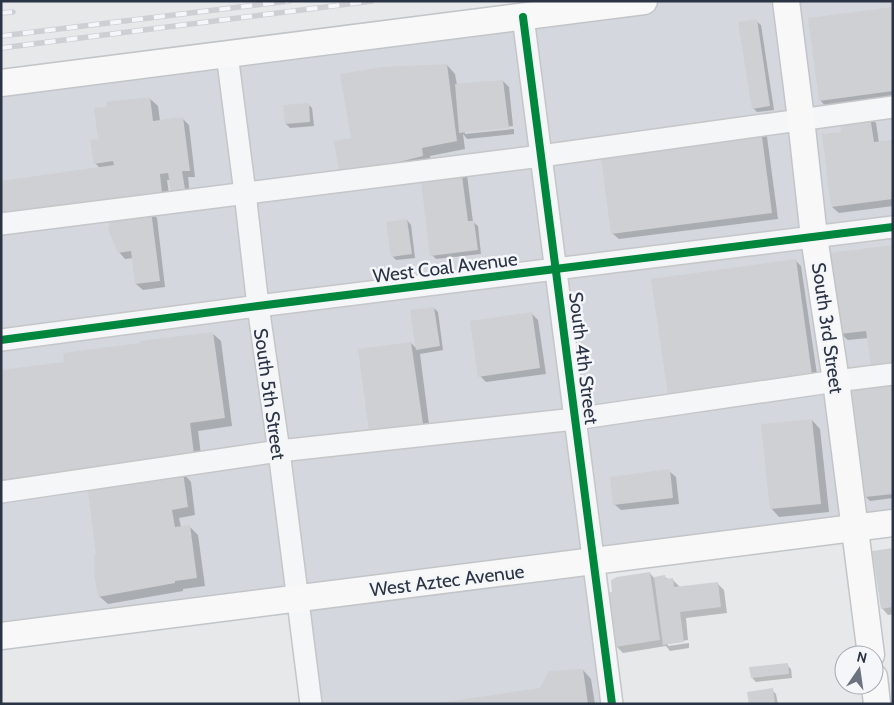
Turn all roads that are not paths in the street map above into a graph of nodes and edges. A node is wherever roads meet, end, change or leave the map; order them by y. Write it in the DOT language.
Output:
graph roads {
  1 [pos="644,1"];
  2 [pos="786,1"];
  3 [pos="523,17"];
  4 [pos="227,54"];
  5 [pos="1,83"];
  6 [pos="893,108"];
  7 [pos="802,120"];
  8 [pos="541,156"];
  9 [pos="245,193"];
  10 [pos="1,224"];
  11 [pos="893,227"];
  12 [pos="814,237"];
  13 [pos="556,269"];
  14 [pos="258,306"];
  15 [pos="1,340"];
  16 [pos="893,374"];
  17 [pos="836,381"];
  18 [pos="575,419"];
  19 [pos="279,451"];
  20 [pos="1,492"];
  21 [pos="893,523"];
  22 [pos="854,528"];
  23 [pos="594,561"];
  24 [pos="298,599"];
  25 [pos="1,636"];
  26 [pos="870,645"];
  27 [pos="311,704"];
  28 [pos="612,704"];
  1 -- 3 [label="main road"];
  2 -- 7 [label="main road, South 3rd Street"];
  3 -- 4 [label="main road"];
  3 -- 8 [label="street, South 4th Street"];
  4 -- 5 [label="main road"];
  4 -- 9 [label="street, South 5th Street"];
  6 -- 7 [label="street"];
  7 -- 8 [label="street"];
  7 -- 12 [label="main road, South 3rd Street"];
  8 -- 9 [label="street"];
  8 -- 13 [label="street, South 4th Street"];
  9 -- 10 [label="street"];
  9 -- 14 [label="street, South 5th Street"];
  11 -- 12 [label="street, West Coal Avenue"];
  12 -- 13 [label="street, West Coal Avenue"];
  12 -- 17 [label="main road, South 3rd Street"];
  13 -- 14 [label="street, West Coal Avenue"];
  13 -- 18 [label="street, South 4th Street"];
  14 -- 15 [label="street, West Coal Avenue"];
  14 -- 19 [label="street, South 5th Street"];
  16 -- 17 [label="street"];
  17 -- 18 [label="street"];
  17 -- 22 [label="main road, South 3rd Street"];
  18 -- 19 [label="street"];
  18 -- 23 [label="street, South 4th Street"];
  19 -- 20 [label="street"];
  19 -- 24 [label="street, South 5th Street"];
  21 -- 22 [label="main road, West Aztec Avenue"];
  22 -- 23 [label="main road, West Aztec Avenue"];
  22 -- 26 [label="main road, South 3rd Street"];
  23 -- 24 [label="main road, West Aztec Avenue"];
  23 -- 28 [label="street, South 4th Street"];
  24 -- 25 [label="main road, West Aztec Avenue"];
  24 -- 27 [label="street, South 5th Street"];
}
